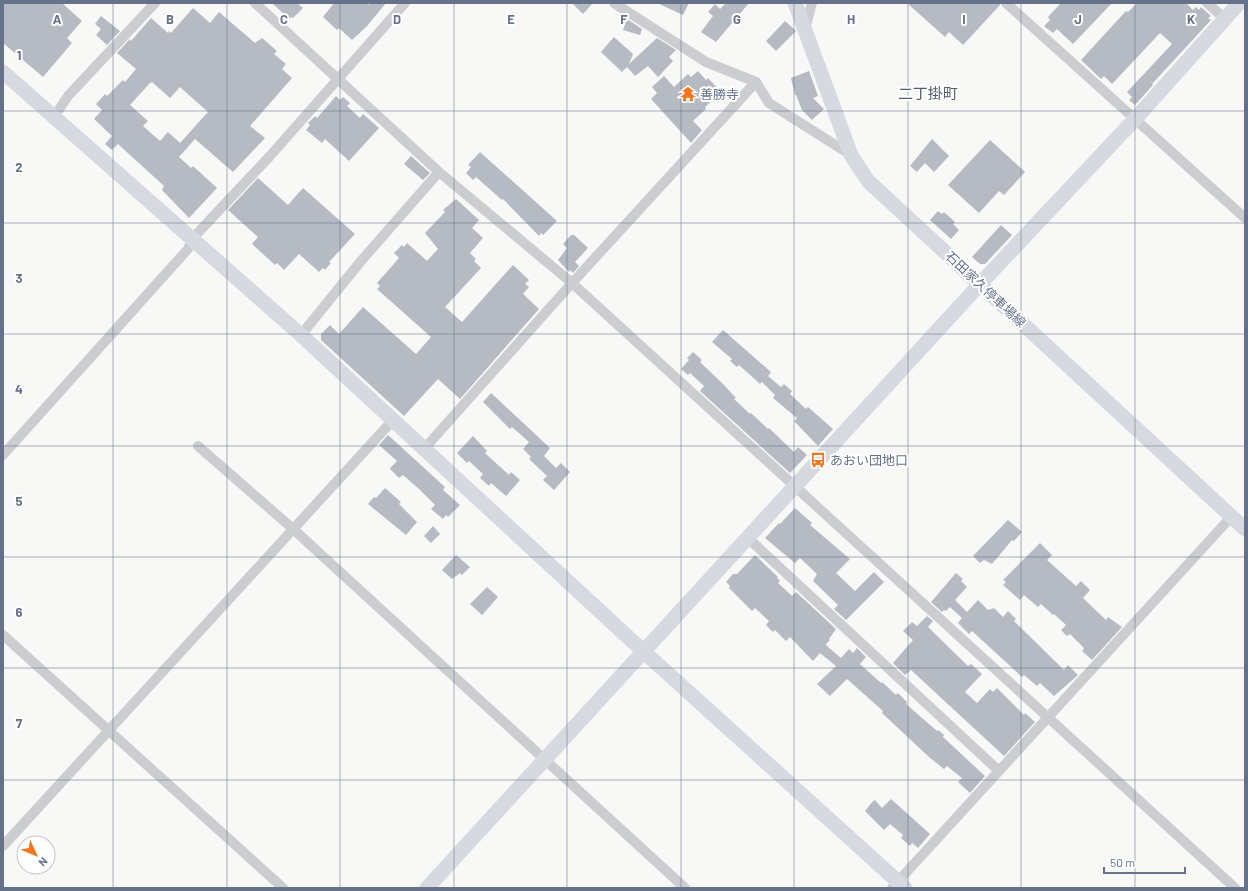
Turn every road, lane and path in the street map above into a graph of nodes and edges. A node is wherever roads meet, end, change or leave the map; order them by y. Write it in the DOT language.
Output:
graph roads {
  1 [pos="155,3"];
  2 [pos="255,3"];
  3 [pos="405,3"];
  4 [pos="614,3"];
  5 [pos="795,3"];
  6 [pos="812,3"];
  7 [pos="1006,3"];
  8 [pos="1208,3"];
  9 [pos="1239,3"];
  10 [pos="1225,19"];
  11 [pos="805,29"];
  12 [pos="3,72"];
  13 [pos="337,79"];
  14 [pos="756,82"];
  15 [pos="54,116"];
  16 [pos="1136,118"];
  17 [pos="852,155"];
  18 [pos="439,172"];
  19 [pos="1245,218"];
  20 [pos="192,239"];
  21 [pos="572,282"];
  22 [pos="980,284"];
  23 [pos="301,336"];
  24 [pos="393,420"];
  25 [pos="198,446"];
  26 [pos="424,449"];
  27 [pos="3,455"];
  28 [pos="795,486"];
  29 [pos="1231,517"];
  30 [pos="292,528"];
  31 [pos="1245,529"];
  32 [pos="748,538"];
  33 [pos="3,635"];
  34 [pos="643,651"];
  35 [pos="1047,718"];
  36 [pos="109,732"];
  37 [pos="545,759"];
  38 [pos="999,771"];
  39 [pos="3,846"];
  40 [pos="898,886"];
  41 [pos="283,888"];
  42 [pos="427,888"];
  43 [pos="685,888"];
  44 [pos="1235,888"];
  1 -- 15 [label="street"];
  2 -- 13 [label="street"];
  3 -- 13 [label="street"];
  4 -- 14 [label="street"];
  5 -- 11 [label="street, 石田家久停車場線"];
  6 -- 11 [label="street"];
  7 -- 16 [label="street"];
  8 -- 10 [label="street"];
  9 -- 10 [label="street"];
  10 -- 16 [label="street"];
  11 -- 17 [label="street, 石田家久停車場線"];
  12 -- 15 [label="street"];
  13 -- 18 [label="street"];
  13 -- 20 [label="street"];
  14 -- 17 [label="street"];
  14 -- 21 [label="street"];
  15 -- 20 [label="street"];
  16 -- 19 [label="street"];
  16 -- 22 [label="street"];
  17 -- 22 [label="street, 石田家久停車場線"];
  18 -- 21 [label="street"];
  18 -- 23 [label="street"];
  20 -- 23 [label="street"];
  20 -- 27 [label="street"];
  21 -- 26 [label="street"];
  21 -- 28 [label="street"];
  22 -- 28 [label="street"];
  22 -- 29 [label="street, 石田家久停車場線"];
  23 -- 24 [label="street"];
  24 -- 26 [label="street"];
  24 -- 30 [label="street"];
  25 -- 30 [label="street"];
  26 -- 34 [label="street"];
  28 -- 32 [label="street"];
  28 -- 35 [label="street"];
  29 -- 31 [label="street, 石田家久停車場線"];
  29 -- 35 [label="street"];
  30 -- 36 [label="street"];
  30 -- 37 [label="street"];
  32 -- 34 [label="street"];
  32 -- 38 [label="street"];
  33 -- 36 [label="street"];
  34 -- 37 [label="street"];
  34 -- 40 [label="street"];
  35 -- 38 [label="street"];
  35 -- 44 [label="street"];
  36 -- 39 [label="street"];
  36 -- 41 [label="street"];
  37 -- 42 [label="street"];
  37 -- 43 [label="street"];
  38 -- 40 [label="street"];
}
